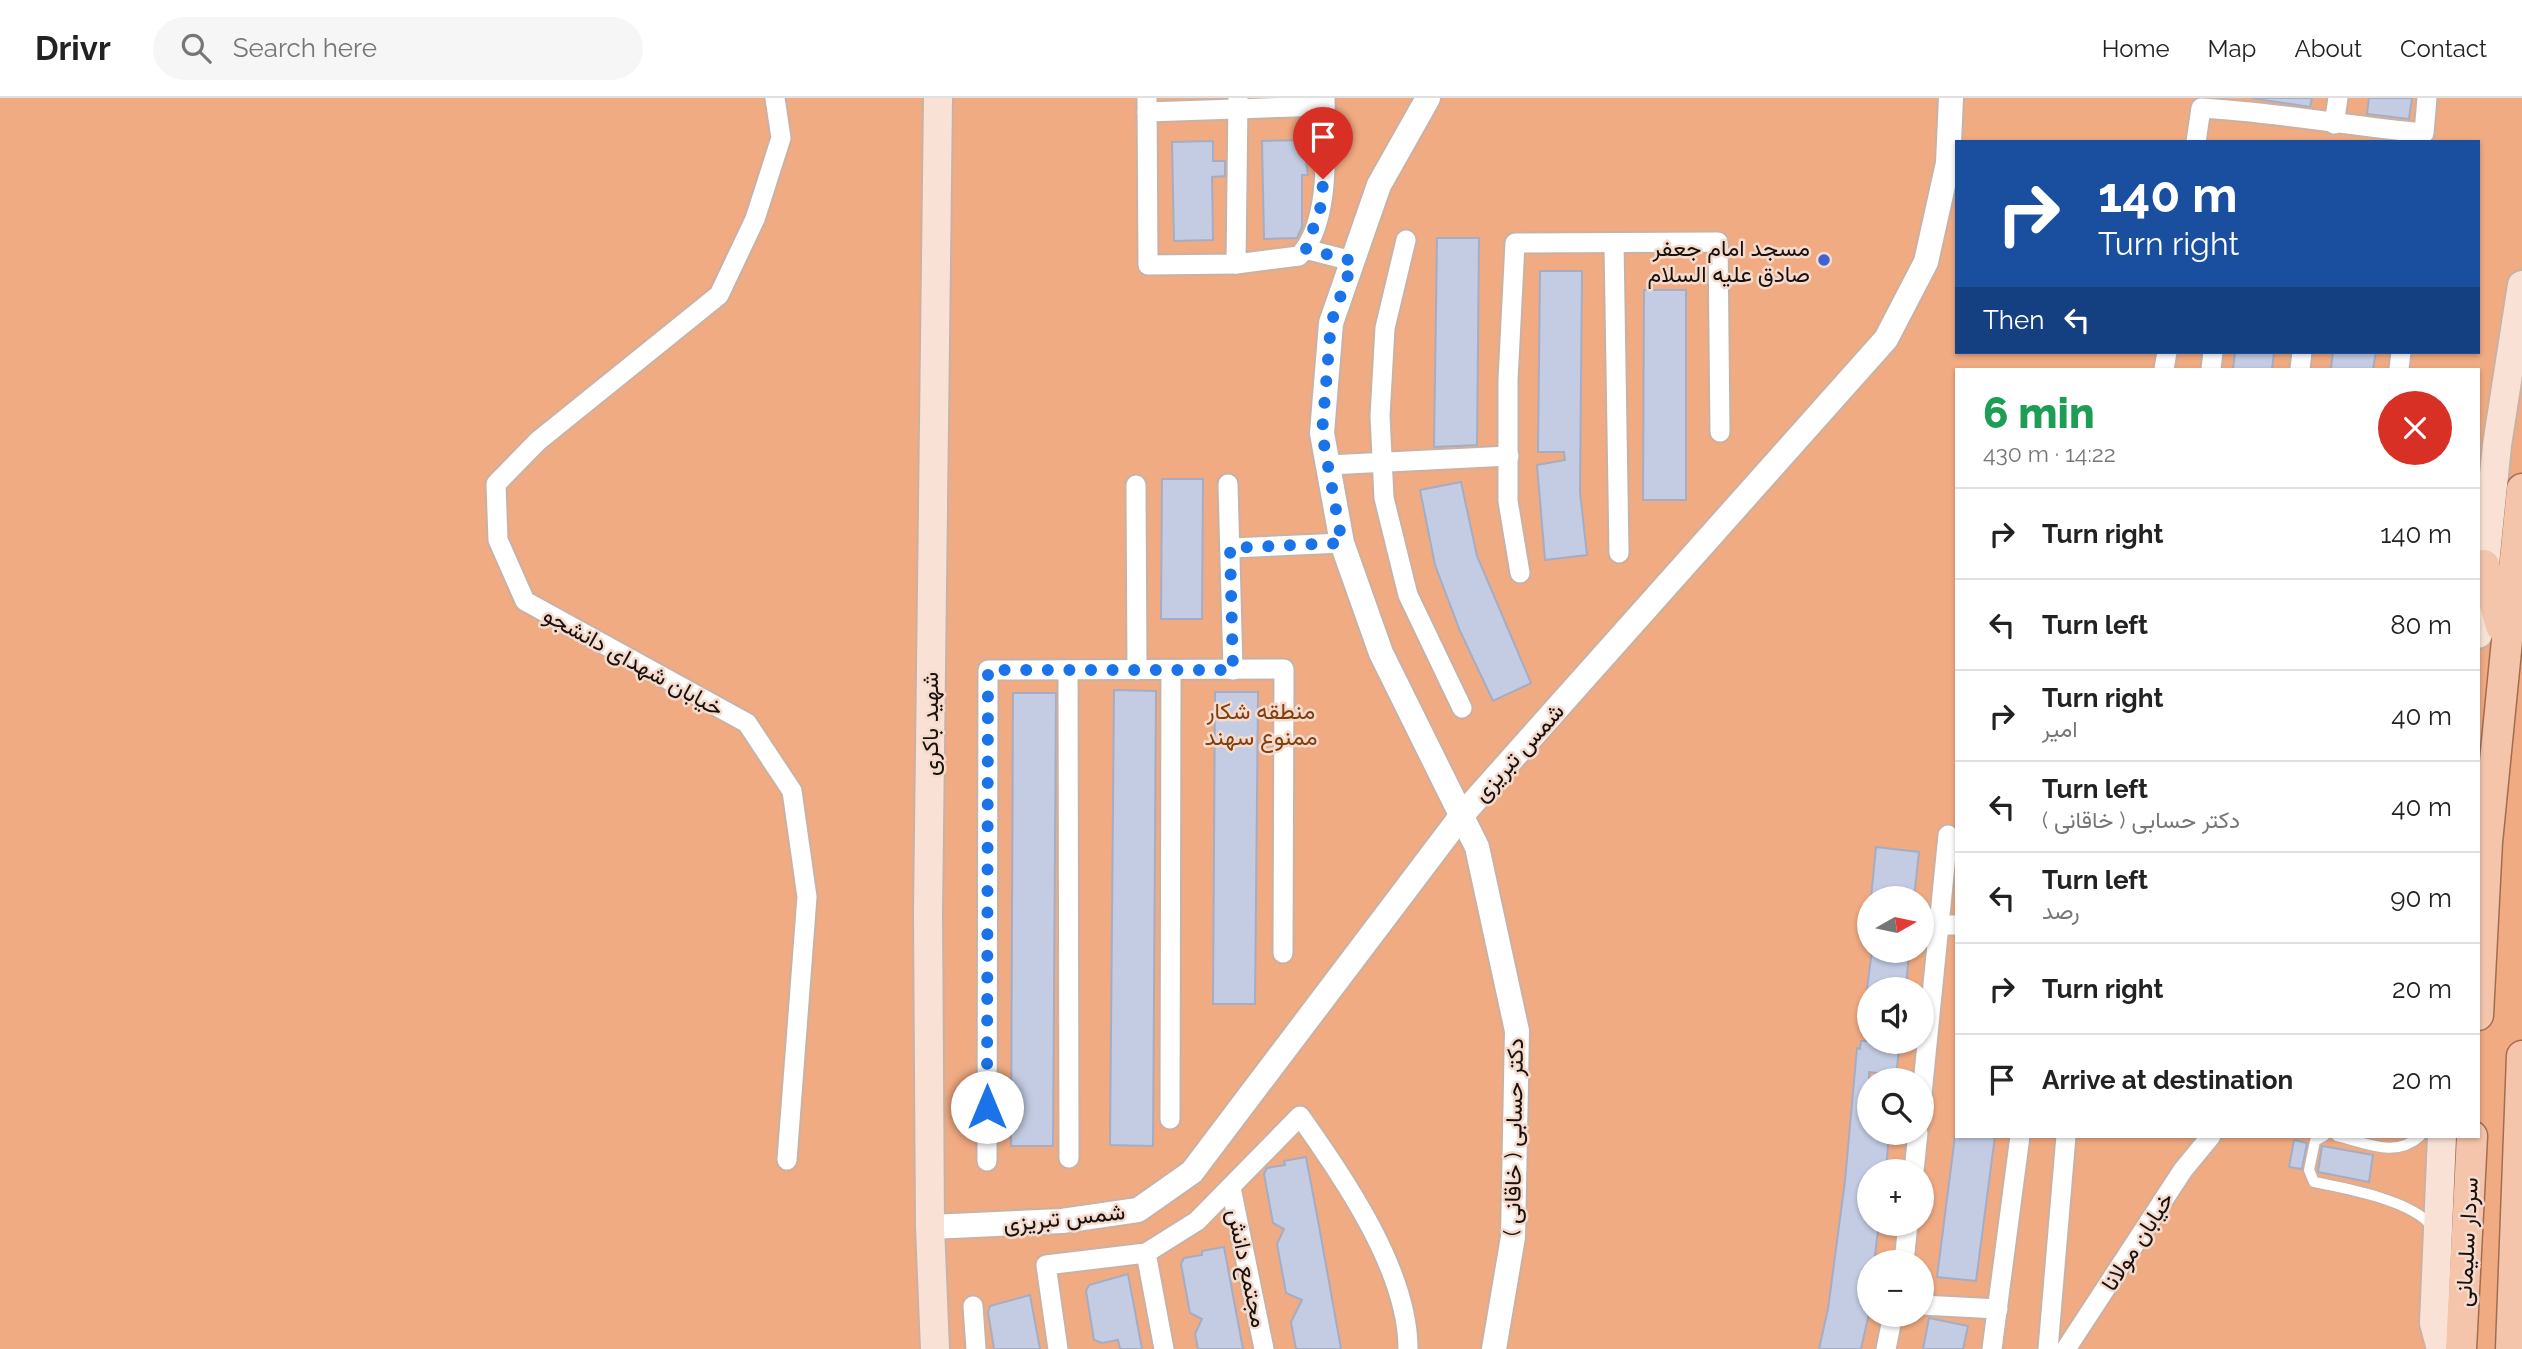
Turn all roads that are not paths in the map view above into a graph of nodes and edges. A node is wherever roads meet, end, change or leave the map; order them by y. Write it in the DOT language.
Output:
graph roads {
  1 [pos="775,98"];
  2 [pos="938,98"];
  3 [pos="1428,98"];
  4 [pos="1951,98"];
  5 [pos="2338,98"];
  6 [pos="2427,98"];
  7 [pos="1325,102"];
  8 [pos="2239,104"];
  9 [pos="1147,105"];
  10 [pos="1238,105"];
  11 [pos="2334,124"];
  12 [pos="2196,140"];
  13 [pos="1406,240"];
  14 [pos="1614,243"];
  15 [pos="1306,249"];
  16 [pos="1353,261"];
  17 [pos="1236,264"];
  18 [pos="2522,285"];
  19 [pos="1720,432"];
  20 [pos="1509,456"];
  21 [pos="1383,462"];
  22 [pos="1328,465"];
  23 [pos="1228,484"];
  24 [pos="1136,485"];
  25 [pos="2522,489"];
  26 [pos="1342,543"];
  27 [pos="1230,548"];
  28 [pos="1619,553"];
  29 [pos="2484,565"];
  30 [pos="1520,573"];
  31 [pos="2492,637"];
  32 [pos="1068,670"];
  33 [pos="1137,670"];
  34 [pos="1171,670"];
  35 [pos="1233,670"];
  36 [pos="2480,700"];
  37 [pos="1462,708"];
  38 [pos="1462,815"];
  39 [pos="1948,835"];
  40 [pos="1948,925"];
  41 [pos="1283,953"];
  42 [pos="2480,977"];
  43 [pos="2522,1056"];
  44 [pos="1926,1068"];
  45 [pos="1170,1119"];
  46 [pos="2020,1138"];
  47 [pos="2066,1138"];
  48 [pos="2209,1138"];
  49 [pos="2320,1138"];
  50 [pos="2344,1138"];
  51 [pos="2418,1138"];
  52 [pos="2442,1138"];
  53 [pos="2472,1138"];
  54 [pos="1069,1158"];
  55 [pos="787,1160"];
  56 [pos="987,1161"];
  57 [pos="1231,1188"];
  58 [pos="930,1227"];
  59 [pos="2438,1236"];
  60 [pos="1146,1253"];
  61 [pos="973,1306"];
  62 [pos="1934,1306"];
  63 [pos="1998,1309"];
  64 [pos="1891,1327"];
  65 [pos="935,1349"];
  66 [pos="976,1349"];
  67 [pos="1058,1349"];
  68 [pos="1164,1349"];
  69 [pos="1264,1349"];
  70 [pos="1408,1349"];
  71 [pos="1494,1349"];
  72 [pos="1886,1349"];
  73 [pos="1992,1349"];
  74 [pos="2048,1349"];
  75 [pos="2066,1349"];
  76 [pos="2441,1349"];
  77 [pos="2461,1349"];
  78 [pos="2511,1349"];
  1 -- 55 [label="street, خیابان شهدای دانشجو"];
  2 -- 58 [label="main road, شهید باکری"];
  3 -- 16 [label="street, دکتر حسابی ( خاقانی )"];
  4 -- 38 [label="street, شمس تبریزی"];
  5 -- 11 [label="street"];
  6 -- 11 [label="street"];
  7 -- 10 [label="street"];
  7 -- 15 [label="street"];
  8 -- 11 [label="street"];
  8 -- 12 [label="street"];
  9 -- 10 [label="street"];
  9 -- 17 [label="street"];
  10 -- 17 [label="street"];
  13 -- 21 [label="street"];
  14 -- 19 [label="street"];
  14 -- 20 [label="street"];
  14 -- 28 [label="street"];
  15 -- 16 [label="street"];
  15 -- 17 [label="street"];
  16 -- 22 [label="street, دکتر حسابی ( خاقانی )"];
  18 -- 29 [label="main road"];
  20 -- 21 [label="street"];
  20 -- 30 [label="street"];
  21 -- 22 [label="street"];
  21 -- 37 [label="street"];
  22 -- 26 [label="street, دکتر حسابی ( خاقانی )"];
  23 -- 27 [label="street"];
  24 -- 33 [label="street"];
  25 -- 31 [label="main road"];
  26 -- 27 [label="street"];
  26 -- 38 [label="street, دکتر حسابی ( خاقانی )"];
  27 -- 35 [label="street"];
  29 -- 31 [label="main road"];
  31 -- 36 [label="main road"];
  31 -- 42 [label="main road"];
  32 -- 33 [label="street"];
  32 -- 54 [label="street"];
  32 -- 56 [label="street"];
  33 -- 34 [label="street"];
  34 -- 35 [label="street"];
  34 -- 45 [label="street"];
  35 -- 41 [label="street"];
  38 -- 58 [label="street, شمس تبریزی"];
  38 -- 71 [label="street, دکتر حسابی ( خاقانی )"];
  39 -- 40 [label="street"];
  40 -- 44 [label="street"];
  43 -- 78 [label="main road, سردار سلیمانی"];
  46 -- 63 [label="street"];
  47 -- 74 [label="street"];
  48 -- 75 [label="street, خیابان مولانا"];
  49 -- 59 [label="lane"];
  50 -- 51 [label="lane"];
  52 -- 59 [label="main road"];
  53 -- 77 [label="main road, سردار سلیمانی"];
  57 -- 60 [label="street"];
  57 -- 69 [label="street, مجتمع دانش"];
  57 -- 70 [label="street"];
  58 -- 65 [label="main road, شهید باکری"];
  59 -- 76 [label="main road"];
  60 -- 67 [label="street"];
  60 -- 68 [label="street"];
  61 -- 66 [label="street"];
  62 -- 63 [label="street"];
  63 -- 73 [label="street"];
  64 -- 72 [label="street"];
}
